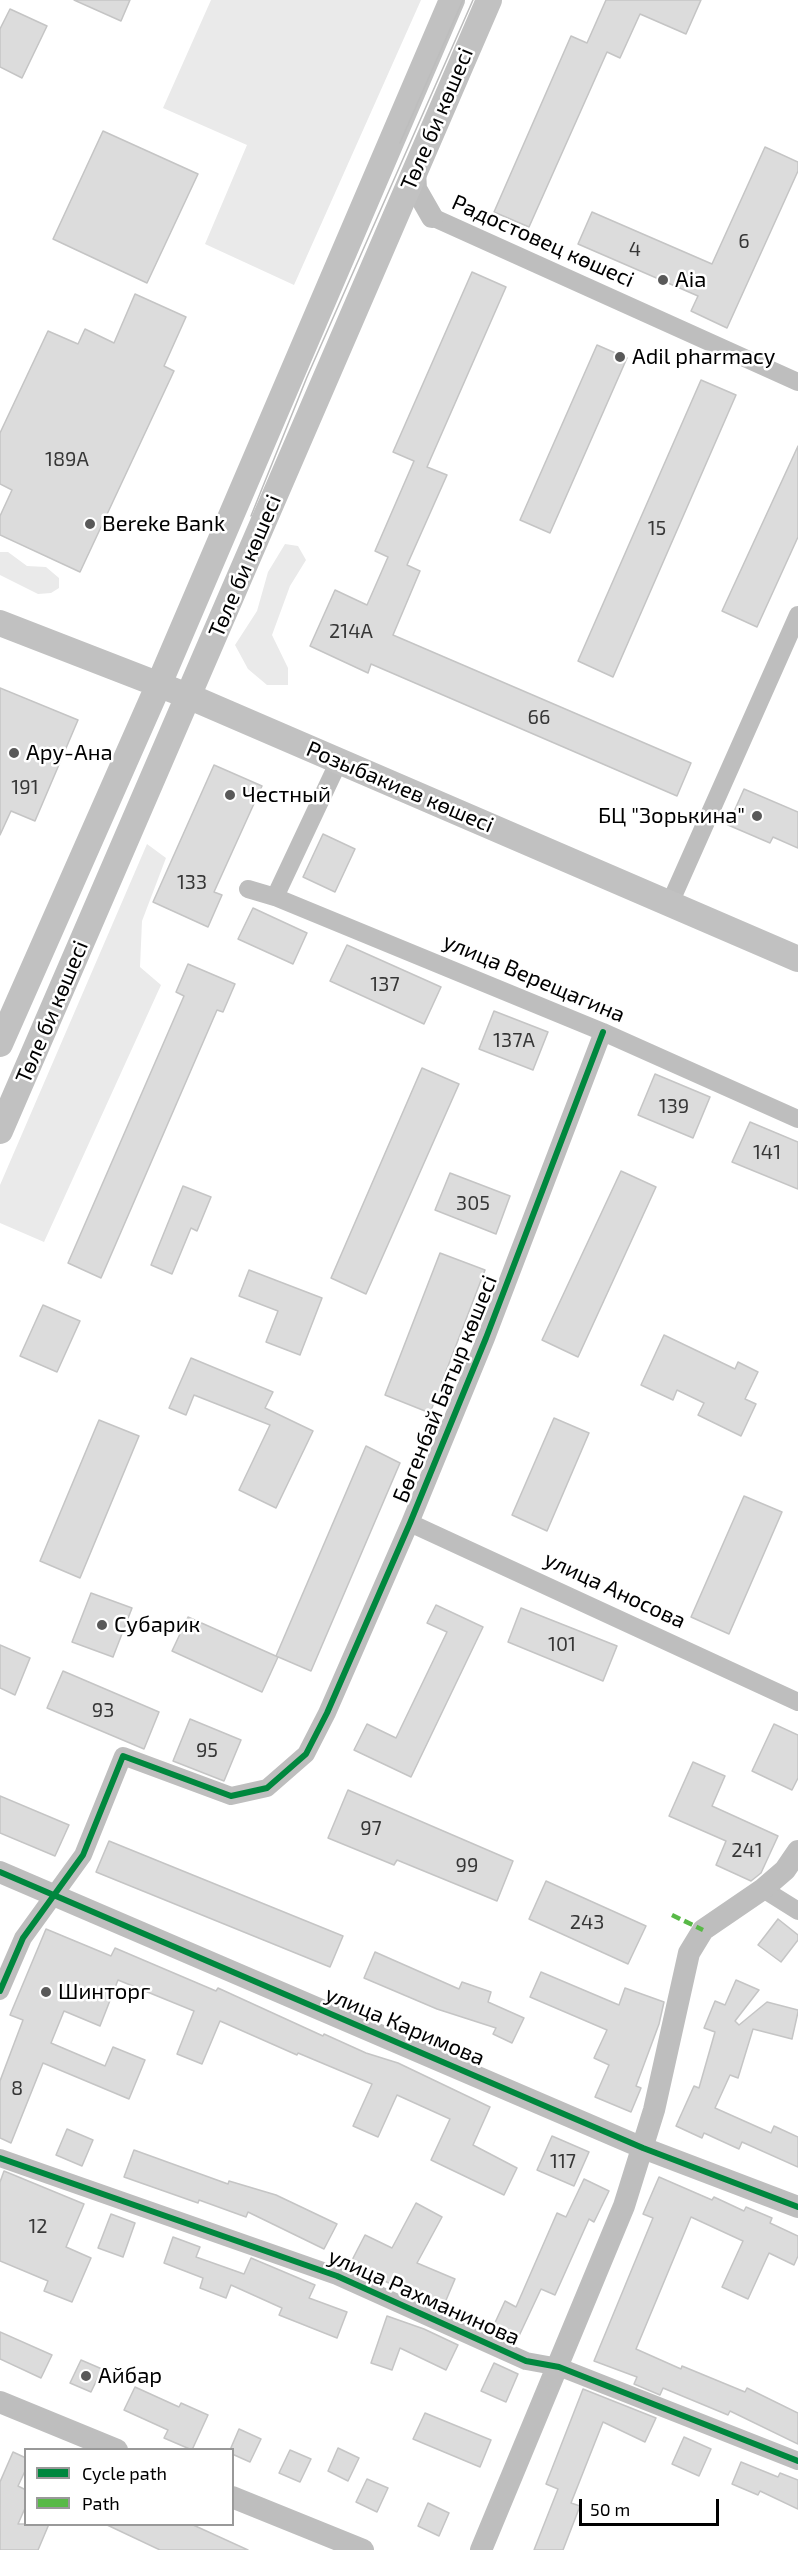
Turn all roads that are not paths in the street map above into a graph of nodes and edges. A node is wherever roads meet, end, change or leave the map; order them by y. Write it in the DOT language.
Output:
graph roads {
  1 [pos="452,0"];
  2 [pos="489,0"];
  3 [pos="415,171"];
  4 [pos="432,217"];
  5 [pos="798,382"];
  6 [pos="234,510"];
  7 [pos="261,527"];
  8 [pos="798,615"];
  9 [pos="0,623"];
  10 [pos="159,684"];
  11 [pos="188,696"];
  12 [pos="339,761"];
  13 [pos="248,889"];
  14 [pos="66,894"];
  15 [pos="275,897"];
  16 [pos="670,903"];
  17 [pos="96,910"];
  18 [pos="798,959"];
  19 [pos="603,1032"];
  20 [pos="0,1044"];
  21 [pos="798,1119"];
  22 [pos="0,1131"];
  23 [pos="410,1523"];
  24 [pos="798,1702"];
  25 [pos="798,1851"];
  26 [pos="0,1872"];
  27 [pos="763,1889"];
  28 [pos="53,1895"];
  29 [pos="798,1911"];
  30 [pos="0,1991"];
  31 [pos="644,2148"];
  32 [pos="0,2158"];
  33 [pos="798,2207"];
  34 [pos="559,2367"];
  35 [pos="0,2402"];
  36 [pos="112,2448"];
  37 [pos="798,2461"];
  38 [pos="234,2498"];
  39 [pos="363,2550"];
  40 [pos="481,2550"];
  1 -- 6 [label="main road, Төле би көшесі"];
  2 -- 3 [label="main road, Төле би көшесі"];
  3 -- 4 [label="street"];
  3 -- 7 [label="main road, Төле би көшесі"];
  4 -- 5 [label="street, Радостовец көшесі"];
  6 -- 7 [label="main road"];
  6 -- 10 [label="main road, Төле би көшесі"];
  7 -- 11 [label="main road, Төле би көшесі"];
  8 -- 16 [label="street"];
  9 -- 10 [label="main road, Розыбакиев көшесі"];
  10 -- 11 [label="main road, Розыбакиев көшесі"];
  10 -- 14 [label="main road, Төле би көшесі"];
  11 -- 12 [label="main road, Розыбакиев көшесі"];
  11 -- 17 [label="main road, Төле би көшесі"];
  12 -- 15 [label="street"];
  12 -- 16 [label="main road, Розыбакиев көшесі"];
  13 -- 15 [label="street, улица Верещагина"];
  14 -- 17 [label="main road"];
  14 -- 20 [label="main road, Төле би көшесі"];
  15 -- 19 [label="street, улица Верещагина"];
  16 -- 18 [label="main road, Розыбакиев көшесі"];
  17 -- 22 [label="main road, Төле би көшесі"];
  19 -- 21 [label="street, улица Верещагина"];
  19 -- 23 [label="street, Бөгенбай Батыр көшесі"];
  23 -- 24 [label="street, улица Аносова"];
  23 -- 28 [label="street, Бөгенбай Батыр көшесі"];
  25 -- 27 [label="street"];
  26 -- 28 [label="street, улица Каримова"];
  27 -- 29 [label="street"];
  27 -- 31 [label="street"];
  28 -- 30 [label="street"];
  28 -- 31 [label="street, улица Каримова"];
  31 -- 33 [label="street, улица Каримова"];
  31 -- 34 [label="street"];
  32 -- 34 [label="street, улица Рахманинова"];
  34 -- 37 [label="street, улица Рахманинова"];
  34 -- 40 [label="street"];
  35 -- 36 [label="street"];
  38 -- 39 [label="street"];
}
